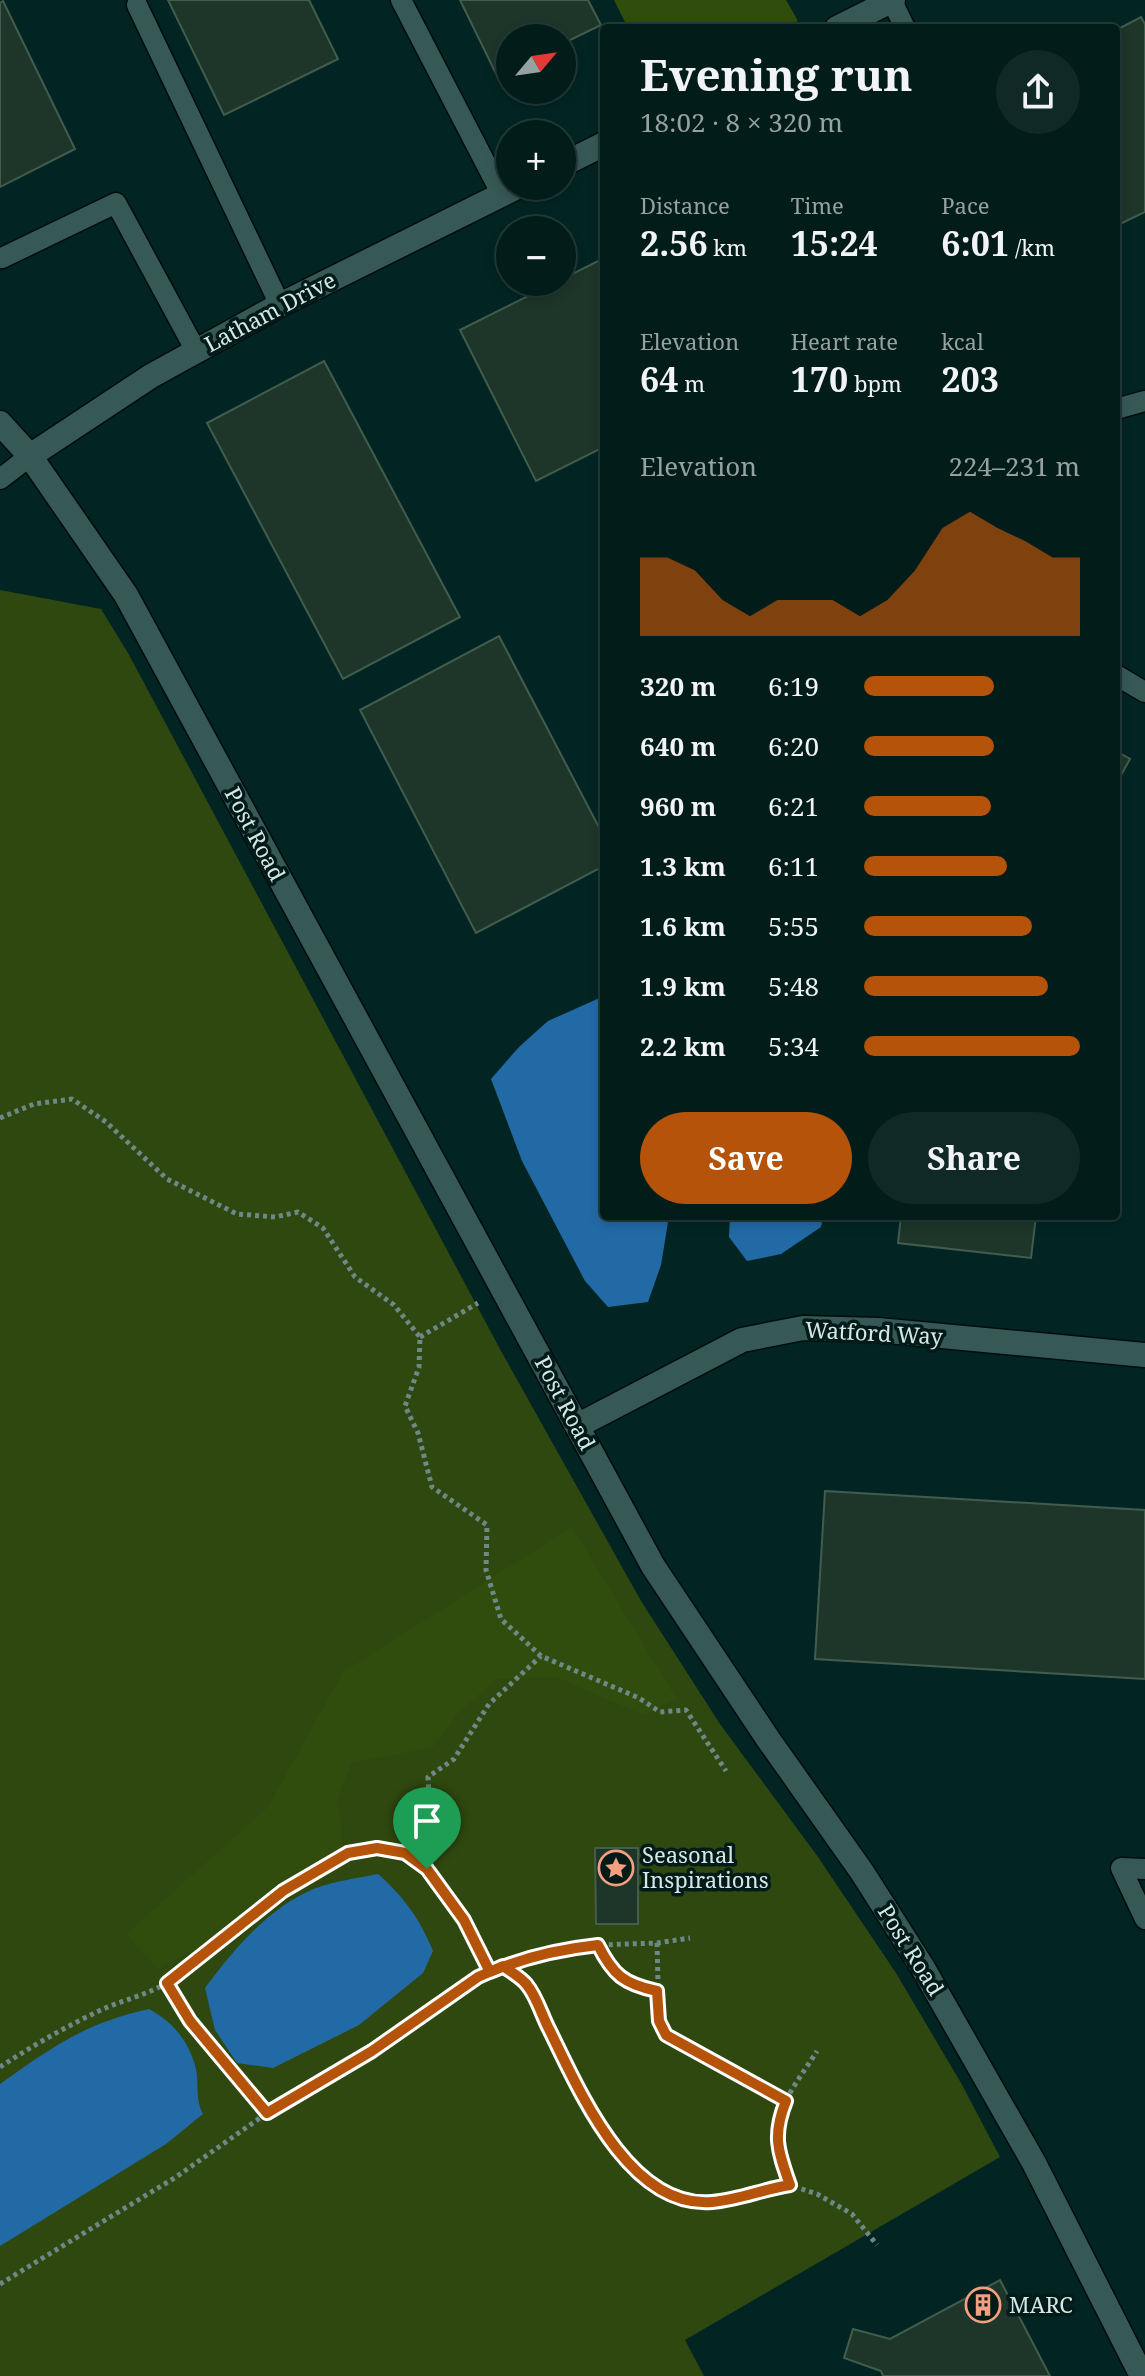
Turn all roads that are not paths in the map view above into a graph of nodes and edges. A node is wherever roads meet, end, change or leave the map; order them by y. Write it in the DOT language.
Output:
graph roads {
  1 [pos="401,0"];
  2 [pos="892,0"];
  3 [pos="137,5"];
  4 [pos="845,24"];
  5 [pos="903,24"];
  6 [pos="600,146"];
  7 [pos="576,158"];
  8 [pos="496,164"];
  9 [pos="496,197"];
  10 [pos="2,258"];
  11 [pos="280,305"];
  12 [pos="196,351"];
  13 [pos="1145,401"];
  14 [pos="1120,408"];
  15 [pos="0,423"];
  16 [pos="30,456"];
  17 [pos="0,479"];
  18 [pos="1120,677"];
  19 [pos="1145,692"];
  20 [pos="1145,1355"];
  21 [pos="577,1426"];
  22 [pos="1145,1869"];
  23 [pos="1145,1919"];
  24 [pos="1142,2376"];
  1 -- 8 [label="lane"];
  2 -- 4 [label="street"];
  2 -- 5 [label="lane"];
  3 -- 11 [label="lane"];
  6 -- 7 [label="street"];
  9 -- 11 [label="street, Latham Drive"];
  10 -- 12 [label="lane"];
  11 -- 12 [label="street, Latham Drive"];
  12 -- 16 [label="street, Latham Drive"];
  13 -- 14 [label="lane"];
  15 -- 16 [label="street, Post Road"];
  16 -- 17 [label="lane"];
  16 -- 21 [label="street, Post Road"];
  18 -- 19 [label="lane"];
  20 -- 21 [label="street, Watford Way"];
  21 -- 24 [label="street, Post Road"];
  22 -- 23 [label="lane"];
}
